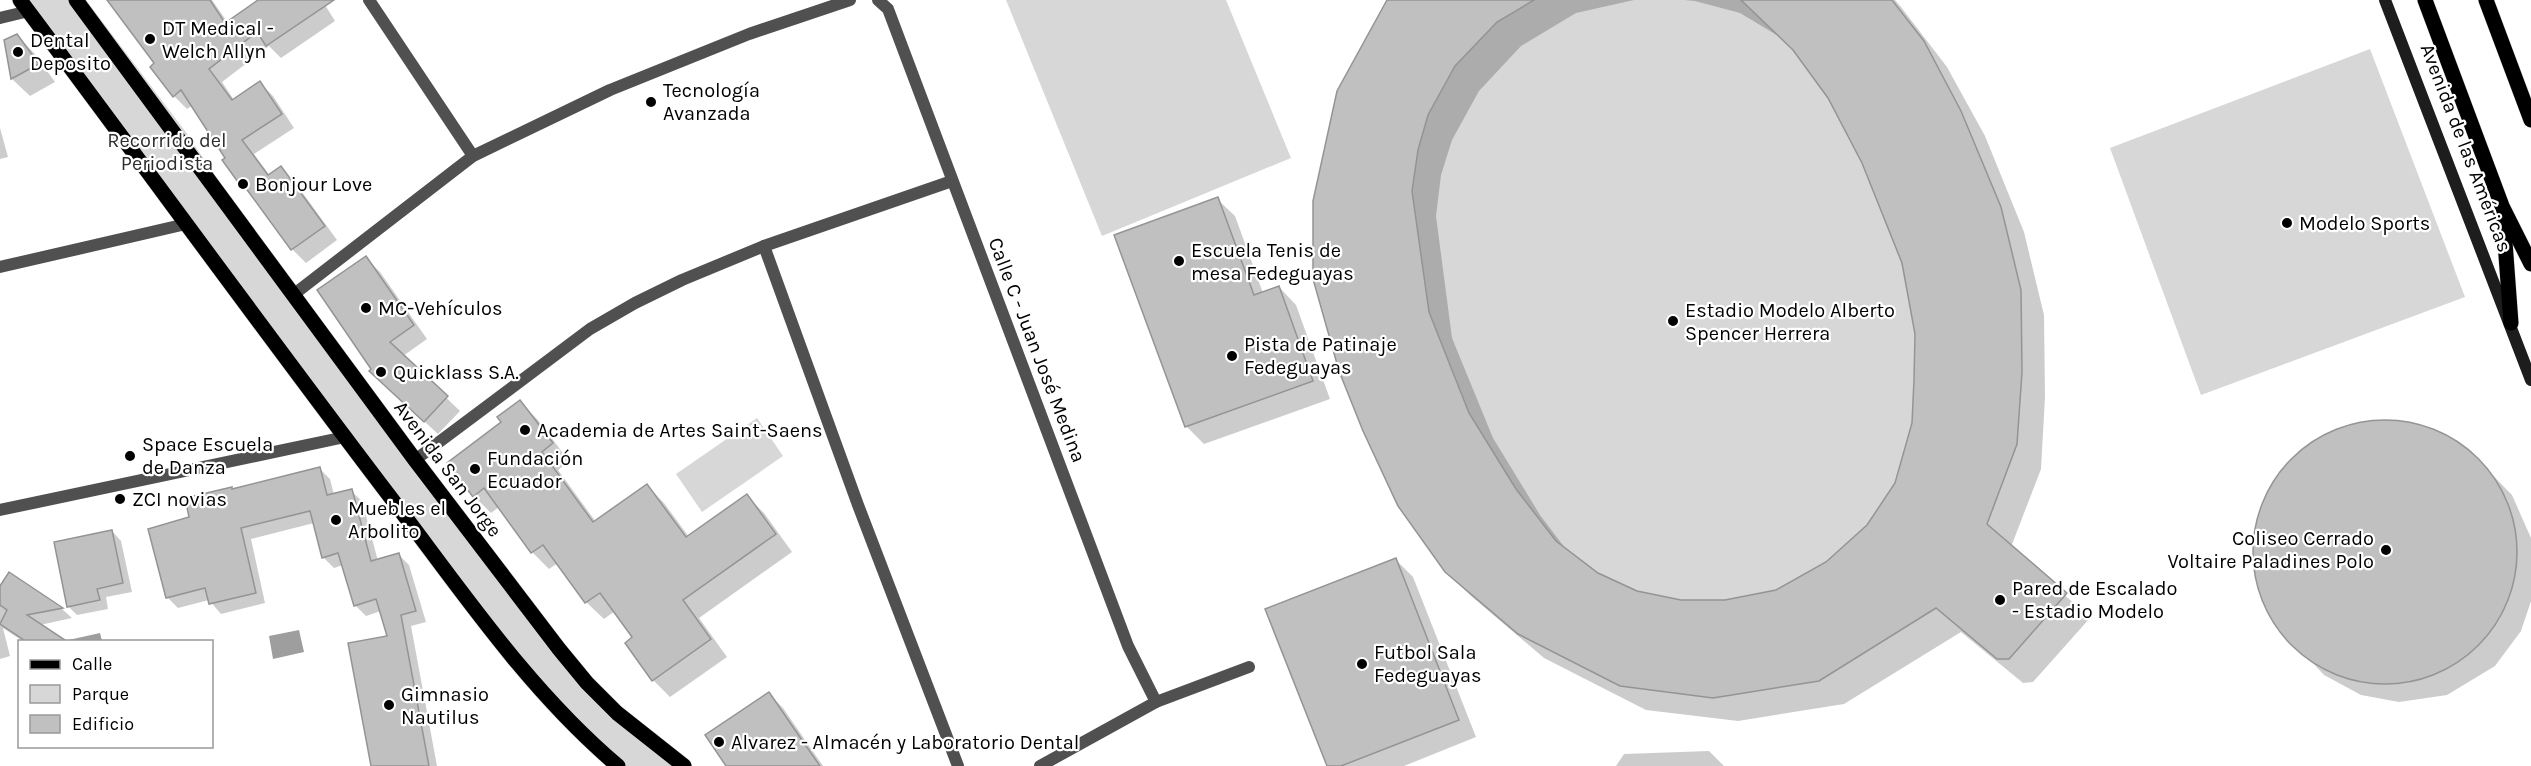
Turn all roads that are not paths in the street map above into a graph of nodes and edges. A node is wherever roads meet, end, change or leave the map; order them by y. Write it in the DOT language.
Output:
graph roads {
  1 [pos="76,0"];
  2 [pos="369,0"];
  3 [pos="850,0"];
  4 [pos="878,0"];
  5 [pos="2385,0"];
  6 [pos="2425,0"];
  7 [pos="2486,0"];
  8 [pos="25,6"];
  9 [pos="0,18"];
  10 [pos="2531,120"];
  11 [pos="473,156"];
  12 [pos="952,181"];
  13 [pos="2502,206"];
  14 [pos="186,224"];
  15 [pos="764,246"];
  16 [pos="2531,264"];
  17 [pos="0,267"];
  18 [pos="292,295"];
  19 [pos="2511,323"];
  20 [pos="2531,380"];
  21 [pos="345,437"];
  22 [pos="415,460"];
  23 [pos="0,510"];
  24 [pos="1249,667"];
  25 [pos="1156,702"];
  26 [pos="618,766"];
  27 [pos="684,766"];
  28 [pos="958,766"];
  29 [pos="1040,766"];
  1 -- 18 [label="main road, Avenida San Jorge"];
  2 -- 11 [label="street"];
  3 -- 11 [label="street"];
  4 -- 12 [label="street, Calle C - Juan José Medina"];
  5 -- 19 [label="main road, Avenida de las Américas"];
  6 -- 13 [label="main road, Avenida de las Américas"];
  7 -- 10 [label="main road"];
  8 -- 9 [label="street"];
  8 -- 14 [label="main road"];
  11 -- 18 [label="street"];
  12 -- 15 [label="street"];
  12 -- 25 [label="street, Calle C - Juan José Medina"];
  13 -- 16 [label="main road, Avenida de las Américas"];
  13 -- 19 [label="main road"];
  14 -- 17 [label="street"];
  14 -- 21 [label="main road"];
  15 -- 22 [label="street"];
  15 -- 28 [label="street"];
  18 -- 22 [label="main road, Avenida San Jorge"];
  19 -- 20 [label="main road, Avenida de las Américas"];
  21 -- 23 [label="street"];
  21 -- 26 [label="main road"];
  22 -- 27 [label="main road, Avenida San Jorge"];
  24 -- 25 [label="street"];
  25 -- 29 [label="street"];
}
